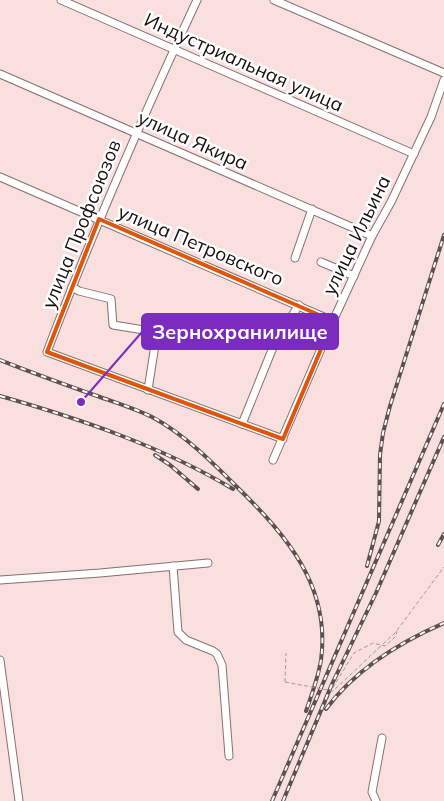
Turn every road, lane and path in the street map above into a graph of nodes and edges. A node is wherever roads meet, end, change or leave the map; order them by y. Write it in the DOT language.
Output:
graph roads {
  1 [pos="61,0"];
  2 [pos="196,0"];
  3 [pos="274,0"];
  4 [pos="174,49"];
  5 [pos="444,73"];
  6 [pos="0,74"];
  7 [pos="444,80"];
  8 [pos="136,132"];
  9 [pos="414,154"];
  10 [pos="0,176"];
  11 [pos="312,209"];
  12 [pos="99,219"];
  13 [pos="372,236"];
  14 [pos="295,258"];
  15 [pos="321,262"];
  16 [pos="354,276"];
  17 [pos="72,287"];
  18 [pos="299,305"];
  19 [pos="333,321"];
  20 [pos="144,330"];
  21 [pos="276,340"];
  22 [pos="148,390"];
  23 [pos="242,424"];
  24 [pos="283,438"];
  25 [pos="274,460"];
  26 [pos="208,563"];
  27 [pos="172,566"];
  28 [pos="444,566"];
  29 [pos="0,580"];
  30 [pos="397,631"];
  31 [pos="286,653"];
  32 [pos="0,660"];
  33 [pos="382,738"];
  34 [pos="229,756"];
  35 [pos="19,801"];
  36 [pos="284,801"];
  37 [pos="376,801"];
  1 -- 4 [label="street, Индустриальная улица"];
  2 -- 4 [label="street, улица Профсоюзов"];
  3 -- 5 [label="street"];
  4 -- 8 [label="street, улица Профсоюзов"];
  4 -- 9 [label="street, Индустриальная улица"];
  6 -- 8 [label="street, улица Якира"];
  7 -- 9 [label="street, улица Ильина"];
  8 -- 11 [label="street, улица Якира"];
  8 -- 12 [label="street, улица Профсоюзов"];
  9 -- 13 [label="street, улица Ильина"];
  10 -- 12 [label="street, улица Петровского"];
  11 -- 13 [label="street, улица Якира"];
  11 -- 14 [label="street"];
  12 -- 17 [label="street, улица Профсоюзов"];
  12 -- 18 [label="street, улица Петровского"];
  13 -- 16 [label="street, улица Ильина"];
  15 -- 16 [label="street"];
  16 -- 19 [label="street, улица Ильина"];
  17 -- 20 [label="street"];
  17 -- 22 [label="street, улица Профсоюзов"];
  18 -- 19 [label="street, улица Петровского"];
  18 -- 21 [label="street"];
  19 -- 24 [label="street, улица Ильина"];
  21 -- 22 [label="street"];
  21 -- 23 [label="street"];
  22 -- 23 [label="street"];
  23 -- 24 [label="street"];
  24 -- 25 [label="street, улица Ильина"];
  26 -- 27 [label="street"];
  27 -- 29 [label="street"];
  27 -- 34 [label="street"];
  28 -- 30 [label="path"];
  30 -- 31 [label="path, bridge"];
  30 -- 36 [label="path"];
  32 -- 35 [label="street"];
  33 -- 37 [label="street"];
}
